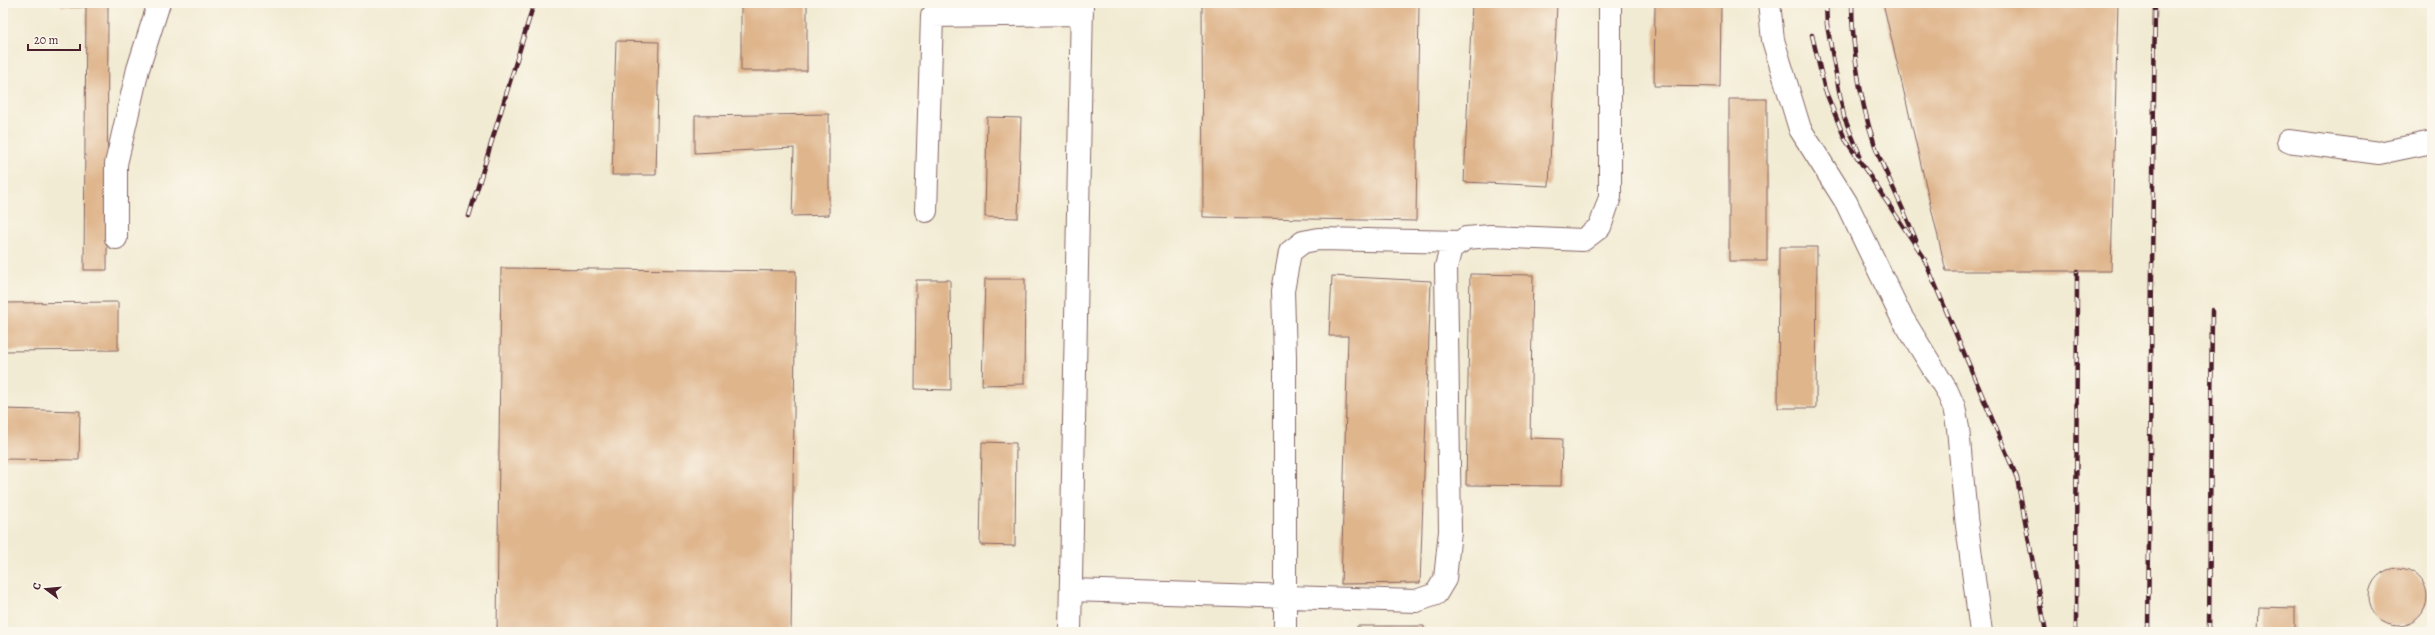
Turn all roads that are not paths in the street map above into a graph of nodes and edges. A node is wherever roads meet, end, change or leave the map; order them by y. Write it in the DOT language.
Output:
graph roads {
  1 [pos="159,3"];
  2 [pos="1610,3"];
  3 [pos="1769,3"];
  4 [pos="996,9"];
  5 [pos="1082,9"];
  6 [pos="2288,140"];
  7 [pos="2432,142"];
  8 [pos="926,211"];
  9 [pos="116,238"];
  10 [pos="1461,242"];
  11 [pos="1071,590"];
  12 [pos="1285,597"];
  13 [pos="1070,632"];
  14 [pos="1285,632"];
  15 [pos="1981,632"];
  1 -- 9 [label="street"];
  2 -- 10 [label="street"];
  3 -- 15 [label="street"];
  4 -- 5 [label="street"];
  4 -- 8 [label="street"];
  5 -- 11 [label="street"];
  6 -- 7 [label="street"];
  10 -- 12 [label="street"];
  10 -- 12 [label="street"];
  11 -- 12 [label="street"];
  11 -- 13 [label="street"];
  12 -- 14 [label="street"];
}
